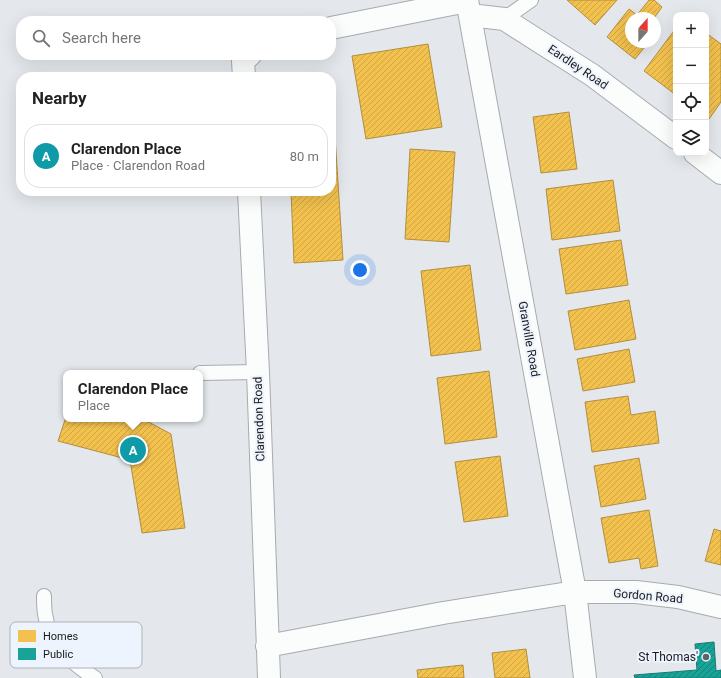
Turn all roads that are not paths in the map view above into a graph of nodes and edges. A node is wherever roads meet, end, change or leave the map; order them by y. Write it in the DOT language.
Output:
graph roads {
  1 [pos="531,0"];
  2 [pos="468,5"];
  3 [pos="504,20"];
  4 [pos="336,27"];
  5 [pos="245,60"];
  6 [pos="244,72"];
  7 [pos="673,136"];
  8 [pos="701,156"];
  9 [pos="718,165"];
  10 [pos="250,196"];
  11 [pos="258,372"];
  12 [pos="203,373"];
  13 [pos="575,592"];
  14 [pos="44,596"];
  15 [pos="721,606"];
  16 [pos="47,622"];
  17 [pos="267,646"];
  18 [pos="81,668"];
  19 [pos="95,678"];
  20 [pos="269,678"];
  21 [pos="585,678"];
  1 -- 3 [label="lane"];
  2 -- 3 [label="street, Eardley Road"];
  2 -- 4 [label="street"];
  2 -- 13 [label="street, Granville Road"];
  3 -- 7 [label="street, Eardley Road"];
  5 -- 6 [label="street"];
  8 -- 9 [label="street"];
  10 -- 11 [label="street, Clarendon Road"];
  11 -- 12 [label="lane"];
  11 -- 17 [label="street, Clarendon Road"];
  13 -- 15 [label="street, Gordon Road"];
  13 -- 17 [label="street"];
  13 -- 21 [label="street, Granville Road"];
  14 -- 16 [label="lane"];
  17 -- 20 [label="street, Clarendon Road"];
  18 -- 19 [label="lane"];
}
